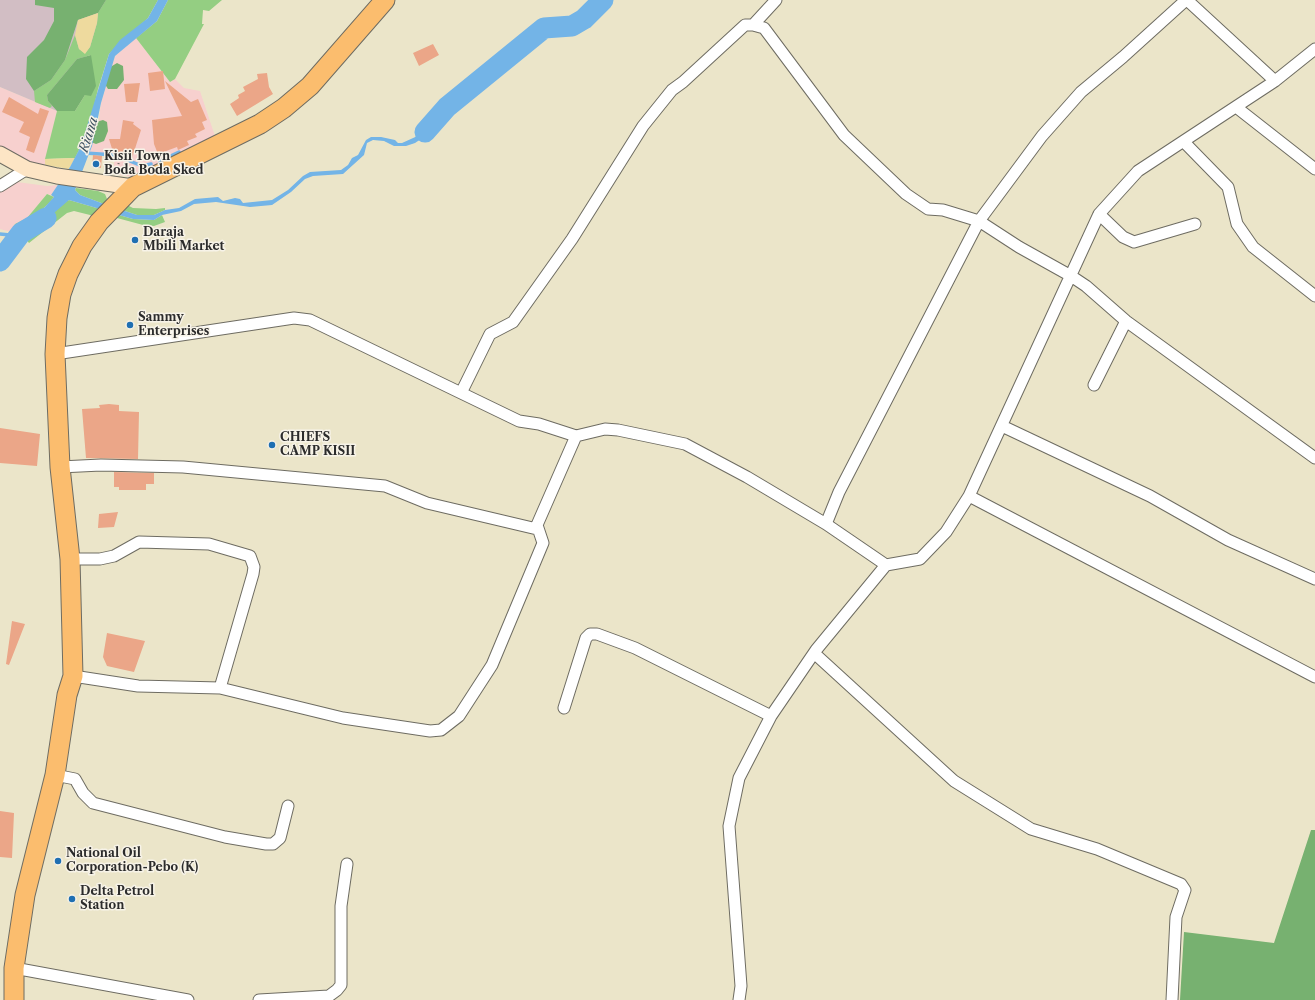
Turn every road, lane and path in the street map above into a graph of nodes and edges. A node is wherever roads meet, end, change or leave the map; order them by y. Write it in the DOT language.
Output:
graph roads {
  1 [pos="385,0"];
  2 [pos="776,0"];
  3 [pos="1186,0"];
  4 [pos="753,25"];
  5 [pos="1315,49"];
  6 [pos="1275,81"];
  7 [pos="1236,107"];
  8 [pos="1184,142"];
  9 [pos="0,154"];
  10 [pos="120,156"];
  11 [pos="119,159"];
  12 [pos="1315,168"];
  13 [pos="27,169"];
  14 [pos="0,186"];
  15 [pos="134,187"];
  16 [pos="1099,214"];
  17 [pos="979,221"];
  18 [pos="1195,224"];
  19 [pos="1071,276"];
  20 [pos="1315,296"];
  21 [pos="1126,322"];
  22 [pos="55,354"];
  23 [pos="1094,385"];
  24 [pos="461,393"];
  25 [pos="1002,426"];
  26 [pos="576,436"];
  27 [pos="1315,458"];
  28 [pos="64,467"];
  29 [pos="969,496"];
  30 [pos="826,524"];
  31 [pos="537,529"];
  32 [pos="70,559"];
  33 [pos="886,565"];
  34 [pos="1315,579"];
  35 [pos="814,653"];
  36 [pos="73,676"];
  37 [pos="1315,677"];
  38 [pos="220,688"];
  39 [pos="564,708"];
  40 [pos="771,716"];
  41 [pos="55,775"];
  42 [pos="288,806"];
  43 [pos="347,864"];
  44 [pos="14,968"];
  45 [pos="14,1000"];
  46 [pos="188,1000"];
  47 [pos="260,1000"];
  48 [pos="739,1000"];
  49 [pos="1172,1000"];
  1 -- 15 [label="highway"];
  2 -- 4 [label="street"];
  3 -- 6 [label="street"];
  3 -- 17 [label="street"];
  4 -- 17 [label="street"];
  4 -- 24 [label="street"];
  5 -- 6 [label="street"];
  6 -- 7 [label="street"];
  7 -- 8 [label="street"];
  7 -- 12 [label="street"];
  8 -- 16 [label="street"];
  8 -- 20 [label="street"];
  9 -- 13 [label="main road"];
  10 -- 11 [label="path"];
  13 -- 14 [label="street"];
  13 -- 15 [label="main road"];
  15 -- 22 [label="highway"];
  16 -- 18 [label="street"];
  16 -- 19 [label="street"];
  17 -- 19 [label="street"];
  17 -- 30 [label="street"];
  19 -- 21 [label="street"];
  19 -- 25 [label="street"];
  21 -- 23 [label="street"];
  21 -- 27 [label="street"];
  22 -- 24 [label="street"];
  22 -- 28 [label="highway"];
  24 -- 26 [label="street"];
  25 -- 29 [label="street"];
  25 -- 34 [label="street"];
  26 -- 30 [label="street"];
  26 -- 31 [label="street"];
  28 -- 31 [label="street"];
  28 -- 32 [label="highway"];
  29 -- 33 [label="street"];
  29 -- 37 [label="street"];
  30 -- 33 [label="street"];
  31 -- 38 [label="street"];
  32 -- 36 [label="highway"];
  32 -- 38 [label="street"];
  33 -- 35 [label="street"];
  35 -- 40 [label="street"];
  35 -- 49 [label="street"];
  36 -- 38 [label="street"];
  36 -- 41 [label="highway"];
  39 -- 40 [label="street"];
  40 -- 48 [label="street"];
  41 -- 42 [label="street"];
  41 -- 44 [label="highway"];
  43 -- 47 [label="street"];
  44 -- 45 [label="highway"];
  44 -- 46 [label="street"];
}
